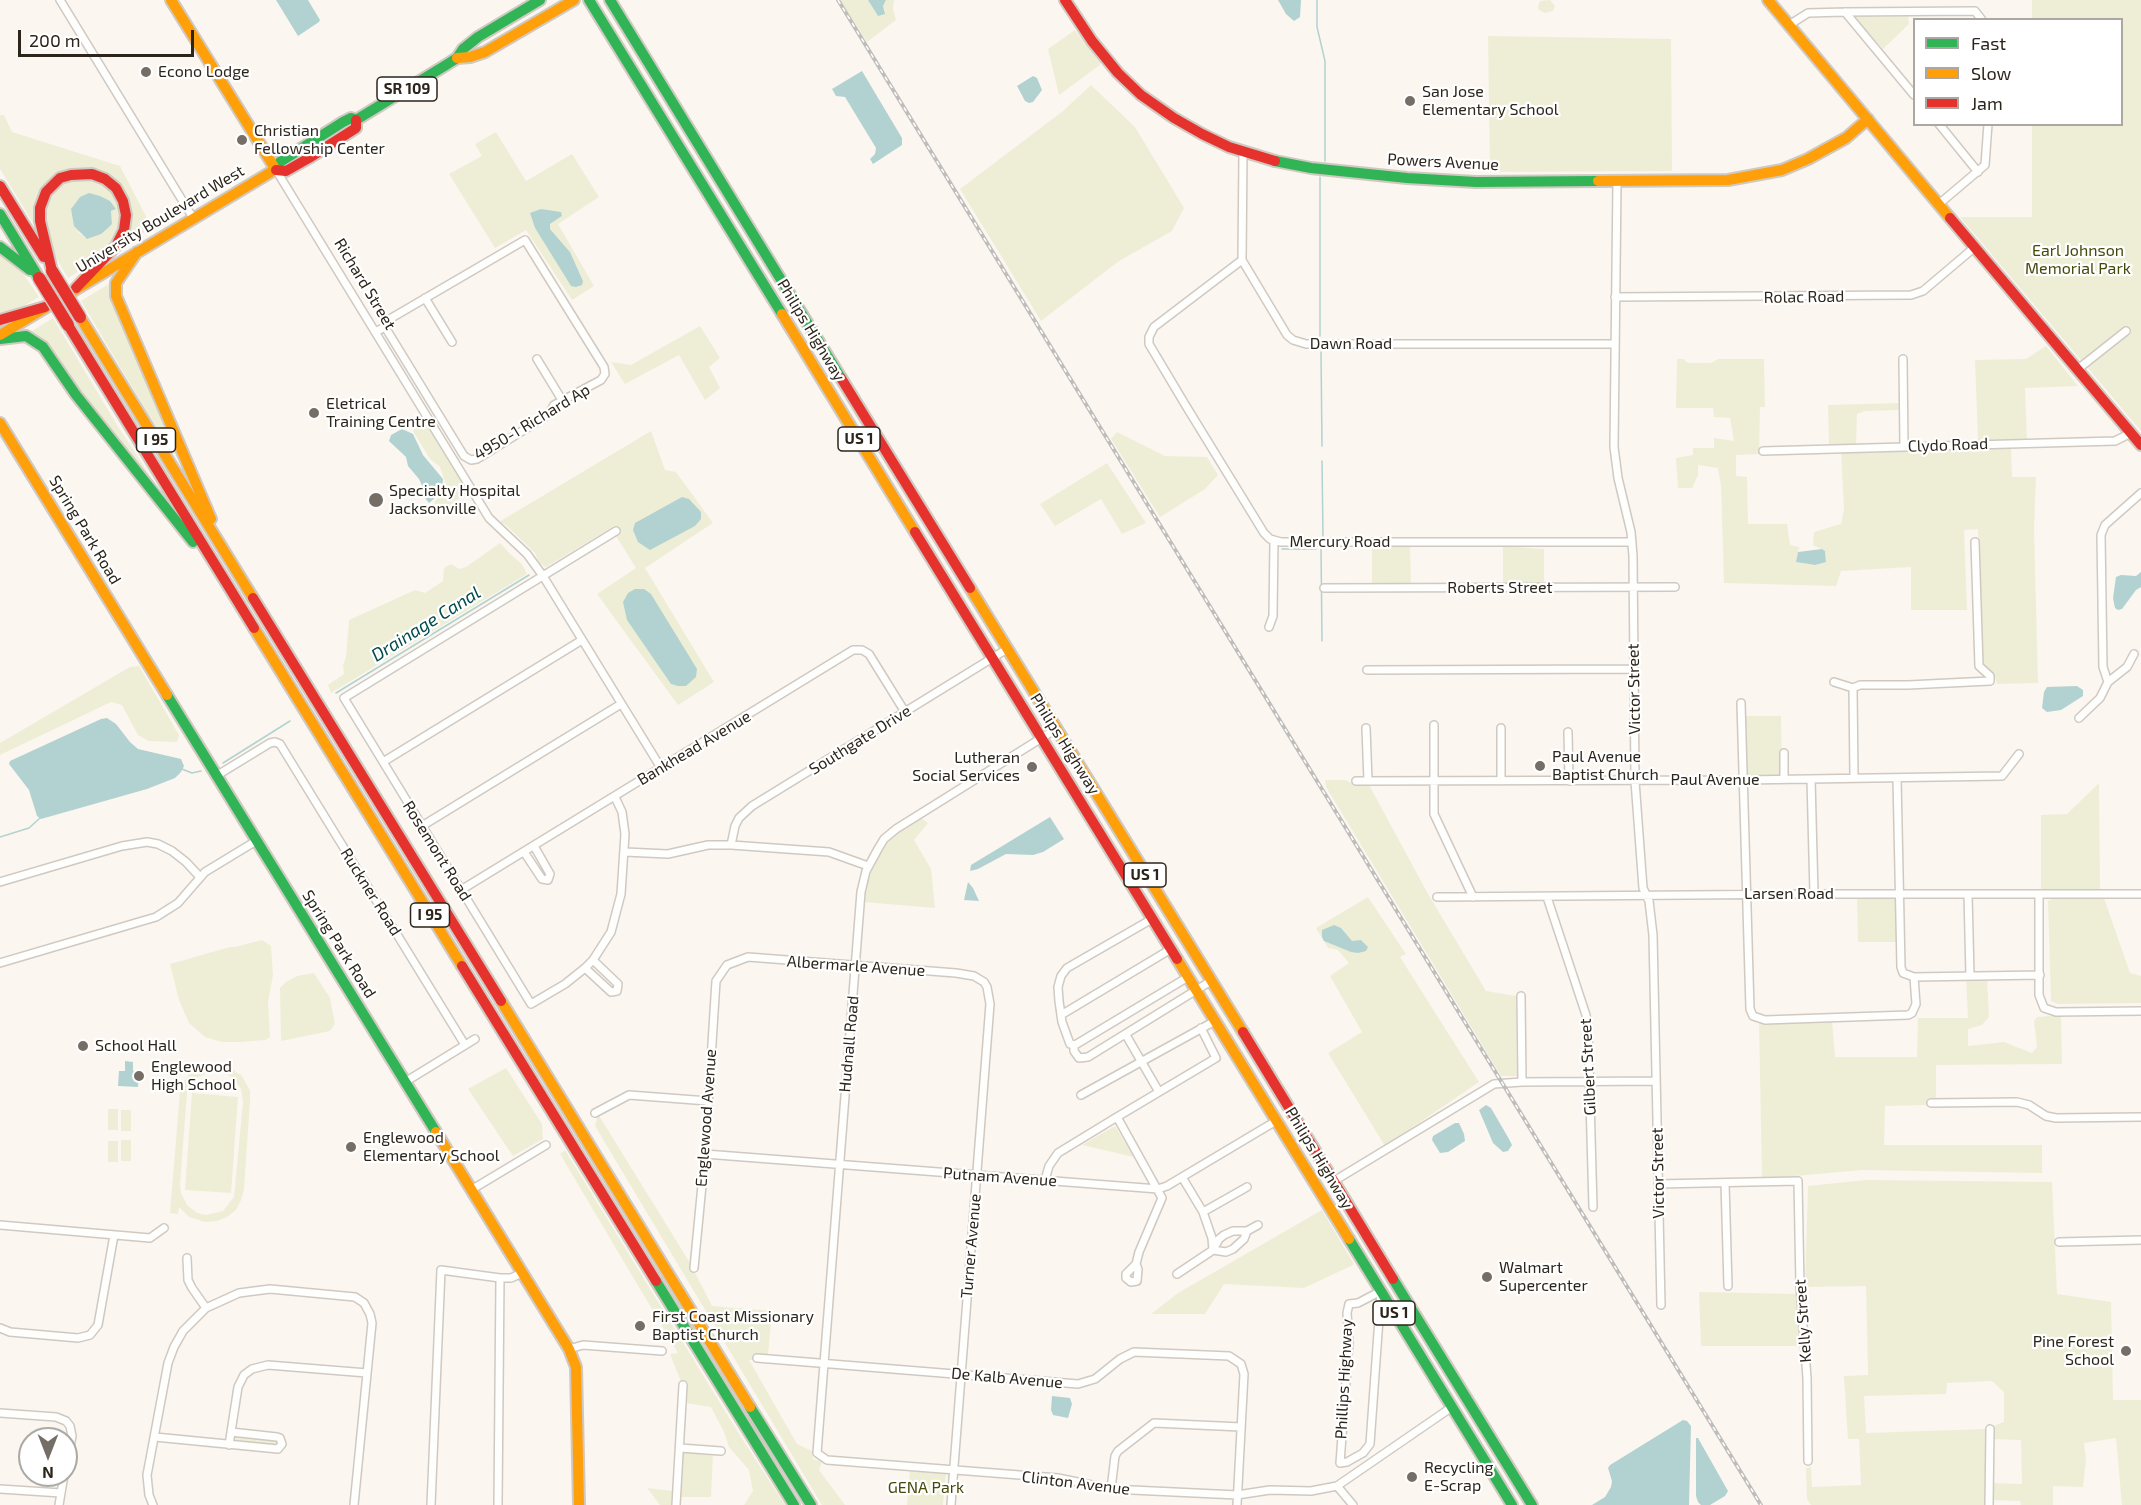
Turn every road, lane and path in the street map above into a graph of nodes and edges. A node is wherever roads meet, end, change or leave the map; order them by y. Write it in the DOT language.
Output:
graph roads {
  1 [pos="60,0"];
  2 [pos="171,0"];
  3 [pos="540,0"];
  4 [pos="573,0"];
  5 [pos="589,0"];
  6 [pos="610,0"];
  7 [pos="1065,0"];
  8 [pos="1768,0"];
  9 [pos="1845,12"];
  10 [pos="1980,18"];
  11 [pos="1789,25"];
  12 [pos="457,58"];
  13 [pos="1913,94"];
  14 [pos="1868,119"];
  15 [pos="1941,126"];
  16 [pos="1988,126"];
  17 [pos="1244,152"];
  18 [pos="276,170"];
  19 [pos="1978,172"];
  20 [pos="1617,182"];
  21 [pos="0,186"];
  22 [pos="1939,204"];
  23 [pos="0,214"];
  24 [pos="193,218"];
  25 [pos="1975,247"];
  26 [pos="0,248"];
  27 [pos="137,252"];
  28 [pos="1242,260"];
  29 [pos="774,270"];
  30 [pos="52,271"];
  31 [pos="758,275"];
  32 [pos="39,278"];
  33 [pos="76,288"];
  34 [pos="1615,297"];
  35 [pos="425,298"];
  36 [pos="45,307"];
  37 [pos="0,320"];
  38 [pos="385,327"];
  39 [pos="2126,331"];
  40 [pos="375,332"];
  41 [pos="0,337"];
  42 [pos="452,342"];
  43 [pos="1615,344"];
  44 [pos="537,359"];
  45 [pos="1903,359"];
  46 [pos="2078,369"];
  47 [pos="562,400"];
  48 [pos="0,423"];
  49 [pos="2131,433"];
  50 [pos="2141,445"];
  51 [pos="1904,447"];
  52 [pos="1763,451"];
  53 [pos="2141,493"];
  54 [pos="616,531"];
  55 [pos="1274,541"];
  56 [pos="1632,542"];
  57 [pos="1975,542"];
  58 [pos="231,564"];
  59 [pos="543,576"];
  60 [pos="224,580"];
  61 [pos="1633,587"];
  62 [pos="1675,587"];
  63 [pos="1324,588"];
  64 [pos="1269,627"];
  65 [pos="582,640"];
  66 [pos="1007,649"];
  67 [pos="2134,654"];
  68 [pos="993,659"];
  69 [pos="1634,669"];
  70 [pos="1366,670"];
  71 [pos="1833,682"];
  72 [pos="2108,682"];
  73 [pos="1853,688"];
  74 [pos="1742,703"];
  75 [pos="621,704"];
  76 [pos="905,712"];
  77 [pos="2079,718"];
  78 [pos="1434,726"];
  79 [pos="1366,728"];
  80 [pos="1501,728"];
  81 [pos="1056,729"];
  82 [pos="1568,732"];
  83 [pos="1042,738"];
  84 [pos="1784,753"];
  85 [pos="2019,754"];
  86 [pos="383,762"];
  87 [pos="661,768"];
  88 [pos="216,776"];
  89 [pos="1854,778"];
  90 [pos="1897,778"];
  91 [pos="1784,779"];
  92 [pos="1811,779"];
  93 [pos="1635,780"];
  94 [pos="1744,780"];
  95 [pos="1368,781"];
  96 [pos="1501,781"];
  97 [pos="1569,781"];
  98 [pos="1356,782"];
  99 [pos="1434,782"];
  100 [pos="615,797"];
  101 [pos="422,826"];
  102 [pos="256,841"];
  103 [pos="731,845"];
  104 [pos="534,846"];
  105 [pos="524,852"];
  106 [pos="625,852"];
  107 [pos="868,866"];
  108 [pos="200,877"];
  109 [pos="0,882"];
  110 [pos="461,890"];
  111 [pos="1814,894"];
  112 [pos="1899,894"];
  113 [pos="1968,894"];
  114 [pos="2039,894"];
  115 [pos="2141,894"];
  116 [pos="1747,895"];
  117 [pos="1647,896"];
  118 [pos="1437,897"];
  119 [pos="1473,897"];
  120 [pos="1547,897"];
  121 [pos="1152,919"];
  122 [pos="1171,949"];
  123 [pos="593,960"];
  124 [pos="0,963"];
  125 [pos="855,966"];
  126 [pos="585,968"];
  127 [pos="723,969"];
  128 [pos="2040,975"];
  129 [pos="1970,976"];
  130 [pos="1188,977"];
  131 [pos="1914,977"];
  132 [pos="1210,981"];
  133 [pos="987,987"];
  134 [pos="1196,990"];
  135 [pos="1521,996"];
  136 [pos="2141,1011"];
  137 [pos="1061,1015"];
  138 [pos="1215,1021"];
  139 [pos="1201,1028"];
  140 [pos="1126,1035"];
  141 [pos="475,1039"];
  142 [pos="465,1045"];
  143 [pos="1074,1045"];
  144 [pos="1140,1061"];
  145 [pos="1590,1081"];
  146 [pos="1656,1081"];
  147 [pos="405,1082"];
  148 [pos="1522,1082"];
  149 [pos="1159,1092"];
  150 [pos="1081,1095"];
  151 [pos="708,1101"];
  152 [pos="1931,1103"];
  153 [pos="595,1113"];
  154 [pos="1117,1117"];
  155 [pos="2141,1117"];
  156 [pos="1276,1121"];
  157 [pos="1310,1143"];
  158 [pos="546,1145"];
  159 [pos="705,1154"];
  160 [pos="1301,1160"];
  161 [pos="840,1164"];
  162 [pos="977,1174"];
  163 [pos="1182,1177"];
  164 [pos="1045,1180"];
  165 [pos="1334,1181"];
  166 [pos="1659,1184"];
  167 [pos="1725,1184"];
  168 [pos="1247,1187"];
  169 [pos="471,1190"];
  170 [pos="1158,1190"];
  171 [pos="1593,1206"];
  172 [pos="1203,1212"];
  173 [pos="1258,1225"];
  174 [pos="0,1226"];
  175 [pos="164,1228"];
  176 [pos="1247,1231"];
  177 [pos="1228,1233"];
  178 [pos="114,1235"];
  179 [pos="2141,1240"];
  180 [pos="2059,1242"];
  181 [pos="1233,1249"];
  182 [pos="1213,1250"];
  183 [pos="187,1258"];
  184 [pos="1136,1264"];
  185 [pos="694,1268"];
  186 [pos="522,1273"];
  187 [pos="1178,1274"];
  188 [pos="500,1278"];
  189 [pos="1728,1286"];
  190 [pos="1381,1291"];
  191 [pos="1661,1305"];
  192 [pos="206,1308"];
  193 [pos="0,1328"];
  194 [pos="569,1349"];
  195 [pos="662,1351"];
  196 [pos="757,1358"];
  197 [pos="824,1364"];
  198 [pos="367,1373"];
  199 [pos="961,1374"];
  200 [pos="683,1385"];
  201 [pos="1452,1407"];
  202 [pos="0,1413"];
  203 [pos="70,1427"];
  204 [pos="1241,1427"];
  205 [pos="1990,1430"];
  206 [pos="231,1432"];
  207 [pos="155,1437"];
  208 [pos="229,1444"];
  209 [pos="680,1448"];
  210 [pos="722,1451"];
  211 [pos="819,1457"];
  212 [pos="1808,1461"];
  213 [pos="954,1470"];
  214 [pos="1337,1486"];
  215 [pos="62,1487"];
  216 [pos="0,1489"];
  217 [pos="1111,1489"];
  218 [pos="61,1493"];
  219 [pos="1237,1495"];
  220 [pos="675,1504"];
  221 [pos="58,1505"];
  222 [pos="153,1505"];
  223 [pos="354,1505"];
  224 [pos="431,1505"];
  225 [pos="498,1505"];
  226 [pos="579,1505"];
  227 [pos="794,1505"];
  228 [pos="811,1505"];
  229 [pos="951,1505"];
  230 [pos="1237,1505"];
  231 [pos="1353,1505"];
  232 [pos="1512,1505"];
  233 [pos="1532,1505"];
  234 [pos="1989,1505"];
  1 -- 24 [label="street"];
  2 -- 18 [label="main road, Richard Street"];
  3 -- 12 [label="main road, University Boulevard West / SR 109"];
  4 -- 12 [label="main road, University Boulevard West / SR 109"];
  5 -- 31 [label="main road, Philips Highway / US 1"];
  6 -- 29 [label="main road, Philips Highway / US 1"];
  7 -- 17 [label="main road, Powers Avenue"];
  8 -- 11 [label="main road"];
  9 -- 10 [label="street"];
  9 -- 11 [label="street"];
  9 -- 13 [label="street"];
  11 -- 14 [label="main road"];
  12 -- 18 [label="main road, University Boulevard West / SR 109"];
  14 -- 20 [label="main road, Powers Avenue"];
  14 -- 22 [label="main road"];
  15 -- 19 [label="street"];
  16 -- 19 [label="street"];
  17 -- 20 [label="main road, Powers Avenue"];
  17 -- 28 [label="street"];
  18 -- 24 [label="main road, University Boulevard West / SR 109"];
  18 -- 40 [label="street, Richard Street"];
  19 -- 22 [label="street"];
  20 -- 34 [label="street, Victor Street"];
  21 -- 30 [label="main road, I 95"];
  22 -- 25 [label="main road"];
  23 -- 32 [label="main road, I 95"];
  24 -- 27 [label="main road, University Boulevard West / SR 109"];
  25 -- 34 [label="street, Rolac Road"];
  25 -- 46 [label="main road"];
  26 -- 32 [label="main road"];
  27 -- 33 [label="main road, University Boulevard West / SR 109"];
  27 -- 58 [label="main road"];
  28 -- 43 [label="street, Dawn Road"];
  28 -- 55 [label="street, Mercury Road"];
  29 -- 31 [label="street"];
  29 -- 66 [label="main road, Philips Highway / US 1"];
  30 -- 33 [label="main road"];
  30 -- 58 [label="main road, I 95, bridge"];
  31 -- 68 [label="main road, Philips Highway / US 1"];
  32 -- 60 [label="main road, I 95, bridge"];
  33 -- 36 [label="main road, University Boulevard West / SR 109"];
  34 -- 43 [label="street, Victor Street"];
  35 -- 38 [label="street, 4950-1 Richard Ap"];
  35 -- 42 [label="street"];
  35 -- 47 [label="street, 4950-1 Richard Ap"];
  36 -- 37 [label="main road"];
  36 -- 41 [label="main road, University Boulevard West / SR 109"];
  38 -- 40 [label="street, 4950-1 Richard Ap"];
  38 -- 47 [label="street, 4950-1 Richard Ap"];
  39 -- 46 [label="street"];
  40 -- 59 [label="street, Richard Street"];
  41 -- 60 [label="main road"];
  43 -- 56 [label="street, Victor Street"];
  44 -- 47 [label="street"];
  45 -- 51 [label="street"];
  46 -- 49 [label="main road"];
  48 -- 88 [label="main road, Spring Park Road"];
  49 -- 50 [label="main road"];
  49 -- 51 [label="street, Clydo Road"];
  51 -- 52 [label="street, Clydo Road"];
  53 -- 72 [label="street"];
  54 -- 59 [label="street"];
  55 -- 56 [label="street, Mercury Road"];
  55 -- 64 [label="street"];
  56 -- 61 [label="street, Victor Street"];
  57 -- 73 [label="street"];
  58 -- 228 [label="main road, I 95"];
  59 -- 65 [label="street, Richard Street"];
  59 -- 86 [label="street, Rosemont Road"];
  60 -- 227 [label="main road, I 95"];
  61 -- 62 [label="street, Roberts Street"];
  61 -- 63 [label="street, Roberts Street"];
  61 -- 69 [label="street, Victor Street"];
  65 -- 75 [label="street, Richard Street"];
  65 -- 86 [label="street"];
  66 -- 68 [label="street, Southgate Drive"];
  66 -- 81 [label="main road, Philips Highway / US 1"];
  67 -- 72 [label="street"];
  68 -- 76 [label="street, Southgate Drive"];
  68 -- 83 [label="main road, Philips Highway / US 1"];
  69 -- 70 [label="street"];
  69 -- 93 [label="street, Victor Street"];
  71 -- 73 [label="street"];
  72 -- 77 [label="street"];
  73 -- 89 [label="street"];
  74 -- 94 [label="street"];
  75 -- 87 [label="street, Richard Street"];
  75 -- 101 [label="street"];
  76 -- 87 [label="street, Bankhead Avenue"];
  76 -- 103 [label="street, Southgate Drive"];
  78 -- 99 [label="street"];
  79 -- 95 [label="street"];
  80 -- 96 [label="street"];
  81 -- 83 [label="street, Hudnall Road"];
  81 -- 132 [label="main road, Philips Highway / US 1"];
  82 -- 97 [label="street"];
  83 -- 107 [label="street, Hudnall Road"];
  83 -- 121 [label="main road, Philips Highway / US 1"];
  84 -- 91 [label="street"];
  85 -- 90 [label="street, Paul Avenue"];
  86 -- 101 [label="street, Rosemont Road"];
  87 -- 100 [label="street, Bankhead Avenue"];
  88 -- 102 [label="main road, Spring Park Road"];
  88 -- 142 [label="street, Ruckner Road"];
  89 -- 90 [label="street, Paul Avenue"];
  89 -- 92 [label="street, Paul Avenue"];
  90 -- 112 [label="street"];
  91 -- 92 [label="street, Paul Avenue"];
  91 -- 94 [label="street, Paul Avenue"];
  92 -- 111 [label="street"];
  93 -- 94 [label="street, Paul Avenue"];
  93 -- 97 [label="street, Paul Avenue"];
  93 -- 117 [label="street, Victor Street"];
  94 -- 116 [label="street"];
  95 -- 98 [label="street, Paul Avenue"];
  95 -- 99 [label="street, Paul Avenue"];
  96 -- 97 [label="street, Paul Avenue"];
  96 -- 99 [label="street, Paul Avenue"];
  99 -- 119 [label="street"];
  100 -- 104 [label="street, Bankhead Avenue"];
  100 -- 106 [label="street"];
  101 -- 110 [label="street, Rosemont Road"];
  102 -- 108 [label="street"];
  102 -- 147 [label="main road, Spring Park Road"];
  103 -- 106 [label="street"];
  103 -- 107 [label="street"];
  104 -- 105 [label="street, Bankhead Avenue"];
  104 -- 105 [label="street"];
  105 -- 110 [label="street, Bankhead Avenue"];
  106 -- 123 [label="street"];
  107 -- 125 [label="street, Hudnall Road"];
  108 -- 109 [label="street"];
  108 -- 124 [label="street"];
  110 -- 126 [label="street, Rosemont Road"];
  111 -- 112 [label="street, Larsen Road"];
  111 -- 116 [label="street, Larsen Road"];
  112 -- 113 [label="street, Larsen Road"];
  112 -- 131 [label="street"];
  113 -- 114 [label="street, Larsen Road"];
  113 -- 129 [label="street"];
  114 -- 115 [label="street, Larsen Road"];
  114 -- 128 [label="street"];
  116 -- 117 [label="street, Larsen Road"];
  116 -- 131 [label="street"];
  117 -- 120 [label="street, Larsen Road"];
  117 -- 146 [label="street, Victor Street"];
  118 -- 119 [label="street, Larsen Road"];
  119 -- 120 [label="street, Larsen Road"];
  120 -- 145 [label="street, Gilbert Street"];
  121 -- 122 [label="main road, Philips Highway / US 1"];
  121 -- 137 [label="street"];
  122 -- 130 [label="main road, Philips Highway / US 1"];
  122 -- 137 [label="street"];
  123 -- 126 [label="street"];
  123 -- 126 [label="street"];
  125 -- 127 [label="street, Albermarle Avenue"];
  125 -- 133 [label="street, Albermarle Avenue"];
  125 -- 161 [label="street, Hudnall Road"];
  127 -- 151 [label="street, Englewood Avenue"];
  128 -- 129 [label="street"];
  128 -- 136 [label="street"];
  129 -- 131 [label="street"];
  130 -- 134 [label="main road, Philips Highway / US 1"];
  130 -- 143 [label="street"];
  132 -- 134 [label="street"];
  132 -- 157 [label="main road, Philips Highway / US 1"];
  133 -- 162 [label="street, Turner Avenue"];
  134 -- 138 [label="main road, Philips Highway / US 1"];
  134 -- 140 [label="street"];
  135 -- 148 [label="street"];
  137 -- 143 [label="street"];
  138 -- 139 [label="street"];
  138 -- 156 [label="main road, Philips Highway / US 1"];
  139 -- 144 [label="street"];
  139 -- 149 [label="street"];
  140 -- 143 [label="street"];
  140 -- 144 [label="street"];
  141 -- 142 [label="street"];
  142 -- 147 [label="street"];
  144 -- 149 [label="street"];
  144 -- 150 [label="street"];
  145 -- 146 [label="street"];
  145 -- 148 [label="street"];
  145 -- 171 [label="street, Gilbert Street"];
  146 -- 166 [label="street, Victor Street"];
  147 -- 169 [label="main road, Spring Park Road"];
  148 -- 165 [label="street"];
  149 -- 154 [label="street"];
  151 -- 153 [label="street"];
  151 -- 159 [label="street, Englewood Avenue"];
  152 -- 155 [label="street"];
  154 -- 164 [label="street"];
  154 -- 170 [label="street"];
  156 -- 157 [label="main road"];
  156 -- 160 [label="main road, Philips Highway / US 1"];
  156 -- 163 [label="street"];
  157 -- 165 [label="main road, Philips Highway / US 1"];
  158 -- 169 [label="street"];
  159 -- 161 [label="street, Putnam Avenue"];
  159 -- 185 [label="street, Englewood Avenue"];
  160 -- 165 [label="main road"];
  160 -- 190 [label="main road, Philips Highway / US 1"];
  161 -- 162 [label="street, Putnam Avenue"];
  161 -- 197 [label="street, Hudnall Road"];
  162 -- 164 [label="street, Putnam Avenue"];
  162 -- 199 [label="street, Turner Avenue"];
  163 -- 170 [label="street"];
  163 -- 172 [label="street"];
  164 -- 170 [label="street, Putnam Avenue"];
  165 -- 233 [label="main road, Philips Highway / US 1"];
  166 -- 167 [label="street"];
  166 -- 191 [label="street, Victor Street"];
  167 -- 189 [label="street"];
  167 -- 212 [label="street, Kelly Street"];
  168 -- 172 [label="street"];
  169 -- 186 [label="main road, Spring Park Road"];
  170 -- 184 [label="street"];
  172 -- 182 [label="street"];
  173 -- 176 [label="street"];
  174 -- 178 [label="street"];
  175 -- 178 [label="street"];
  176 -- 177 [label="street"];
  176 -- 181 [label="street"];
  177 -- 181 [label="street"];
  177 -- 182 [label="street"];
  178 -- 193 [label="street"];
  179 -- 180 [label="street"];
  181 -- 182 [label="street"];
  182 -- 187 [label="street"];
  183 -- 192 [label="street"];
  186 -- 188 [label="street"];
  186 -- 194 [label="main road, Spring Park Road"];
  188 -- 224 [label="street"];
  188 -- 225 [label="street"];
  190 -- 190 [label="street, Phillips Highway"];
  190 -- 201 [label="main road, Philips Highway / US 1"];
  192 -- 198 [label="street"];
  192 -- 207 [label="street"];
  194 -- 195 [label="street"];
  194 -- 226 [label="main road, Spring Park Road"];
  196 -- 197 [label="street, De Kalb Avenue"];
  197 -- 199 [label="street, De Kalb Avenue"];
  197 -- 211 [label="street, Hudnall Road"];
  198 -- 206 [label="street"];
  198 -- 223 [label="street"];
  199 -- 204 [label="street, De Kalb Avenue"];
  199 -- 213 [label="street, Turner Avenue"];
  200 -- 209 [label="street"];
  201 -- 214 [label="street, Clinton Avenue"];
  201 -- 232 [label="main road, Philips Highway / US 1"];
  202 -- 203 [label="street"];
  204 -- 217 [label="street"];
  204 -- 219 [label="street"];
  205 -- 234 [label="street"];
  206 -- 208 [label="street"];
  206 -- 208 [label="street"];
  207 -- 208 [label="street"];
  207 -- 222 [label="street"];
  209 -- 210 [label="street"];
  209 -- 220 [label="street"];
  211 -- 213 [label="street, Clinton Avenue"];
  213 -- 217 [label="street, Clinton Avenue"];
  213 -- 229 [label="street, Turner Avenue"];
  214 -- 219 [label="street, Clinton Avenue"];
  214 -- 231 [label="street"];
  215 -- 218 [label="street"];
  216 -- 218 [label="street"];
  217 -- 219 [label="street, Clinton Avenue"];
  218 -- 221 [label="street"];
  219 -- 230 [label="street"];
}
